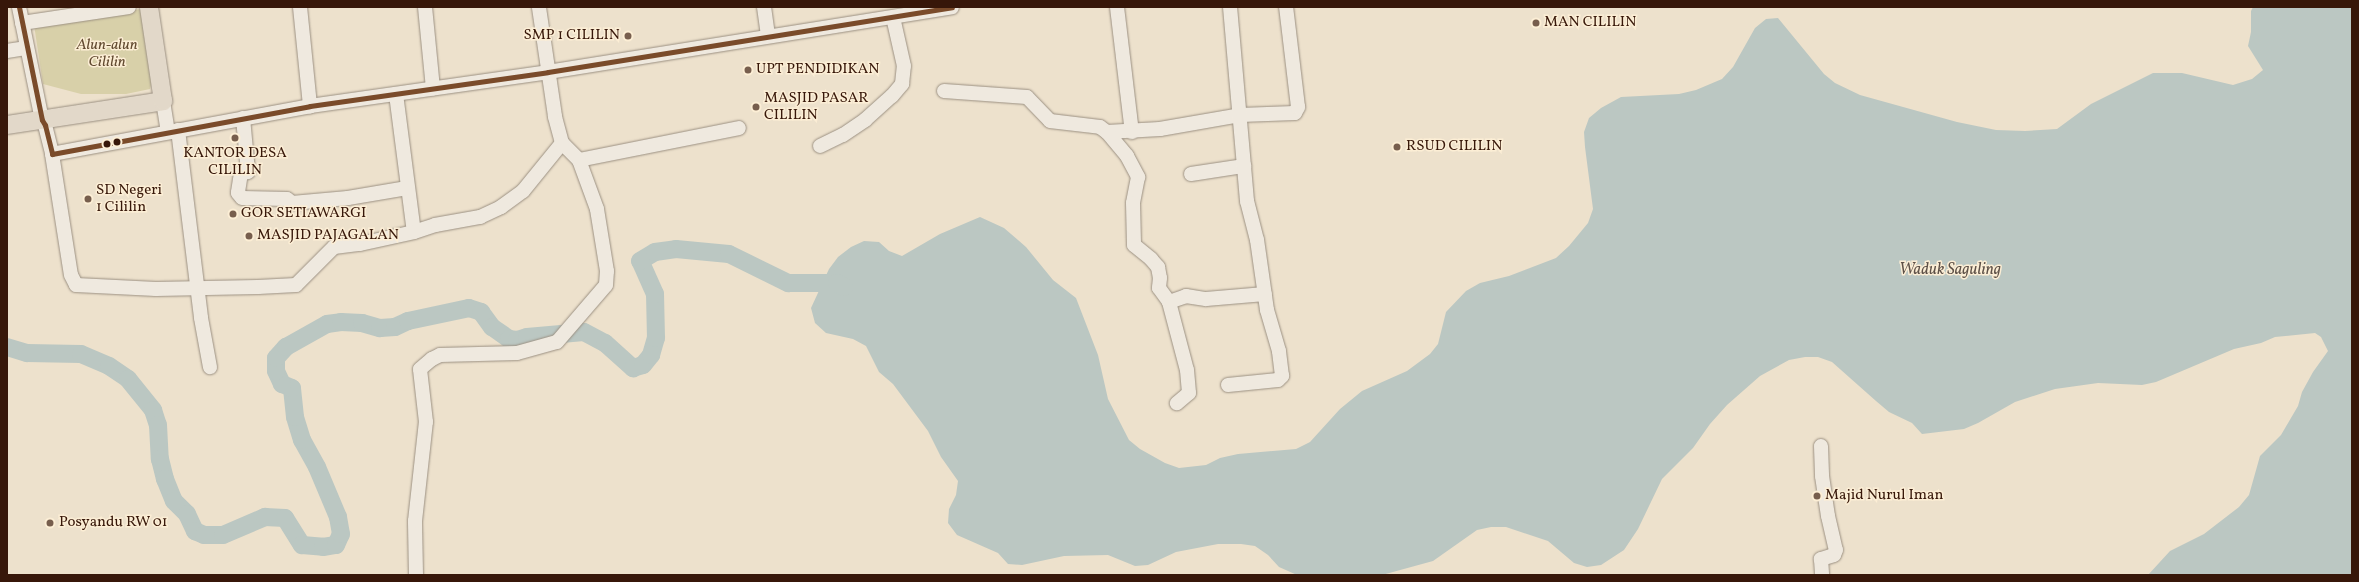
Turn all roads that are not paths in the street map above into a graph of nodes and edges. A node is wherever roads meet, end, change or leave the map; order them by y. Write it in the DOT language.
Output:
graph roads {
  1 [pos="19,7"];
  2 [pos="129,7"];
  3 [pos="149,7"];
  4 [pos="300,7"];
  5 [pos="425,7"];
  6 [pos="539,7"];
  7 [pos="764,7"];
  8 [pos="952,7"];
  9 [pos="1117,7"];
  10 [pos="1230,7"];
  11 [pos="1286,7"];
  12 [pos="875,13"];
  13 [pos="893,16"];
  14 [pos="22,23"];
  15 [pos="768,36"];
  16 [pos="27,48"];
  17 [pos="7,51"];
  18 [pos="548,72"];
  19 [pos="433,89"];
  20 [pos="944,91"];
  21 [pos="396,94"];
  22 [pos="163,101"];
  23 [pos="310,106"];
  24 [pos="1240,115"];
  25 [pos="243,118"];
  26 [pos="42,120"];
  27 [pos="7,125"];
  28 [pos="739,128"];
  29 [pos="173,131"];
  30 [pos="1107,132"];
  31 [pos="1132,132"];
  32 [pos="562,143"];
  33 [pos="820,146"];
  34 [pos="52,154"];
  35 [pos="579,160"];
  36 [pos="1244,166"];
  37 [pos="1191,174"];
  38 [pos="407,188"];
  39 [pos="414,232"];
  40 [pos="198,288"];
  41 [pos="1265,294"];
  42 [pos="1169,302"];
  43 [pos="210,367"];
  44 [pos="1228,385"];
  45 [pos="1177,403"];
  46 [pos="1821,446"];
  47 [pos="416,575"];
  48 [pos="1822,575"];
  1 -- 14 [label="street"];
  2 -- 14 [label="street"];
  3 -- 22 [label="main road"];
  4 -- 23 [label="street"];
  5 -- 19 [label="street"];
  6 -- 18 [label="street"];
  7 -- 15 [label="street"];
  8 -- 13 [label="street"];
  9 -- 31 [label="street"];
  10 -- 24 [label="street"];
  11 -- 24 [label="street"];
  12 -- 13 [label="street"];
  12 -- 15 [label="street"];
  13 -- 33 [label="street"];
  14 -- 16 [label="street"];
  15 -- 18 [label="street"];
  16 -- 17 [label="street"];
  16 -- 26 [label="street"];
  18 -- 19 [label="street"];
  18 -- 32 [label="street"];
  19 -- 21 [label="street"];
  20 -- 30 [label="street"];
  21 -- 23 [label="street"];
  21 -- 38 [label="street"];
  22 -- 26 [label="main road"];
  22 -- 29 [label="street"];
  23 -- 25 [label="street"];
  24 -- 31 [label="street"];
  24 -- 36 [label="street"];
  25 -- 29 [label="street"];
  25 -- 38 [label="street"];
  26 -- 27 [label="main road"];
  26 -- 34 [label="street"];
  28 -- 35 [label="street"];
  29 -- 34 [label="street"];
  29 -- 40 [label="street"];
  30 -- 31 [label="street"];
  30 -- 42 [label="street"];
  32 -- 35 [label="street"];
  32 -- 39 [label="street"];
  34 -- 40 [label="street"];
  35 -- 47 [label="street"];
  36 -- 37 [label="street"];
  36 -- 41 [label="street"];
  38 -- 39 [label="street"];
  39 -- 40 [label="street"];
  40 -- 43 [label="street"];
  41 -- 42 [label="street"];
  41 -- 44 [label="street"];
  42 -- 45 [label="street"];
  46 -- 48 [label="street"];
}
